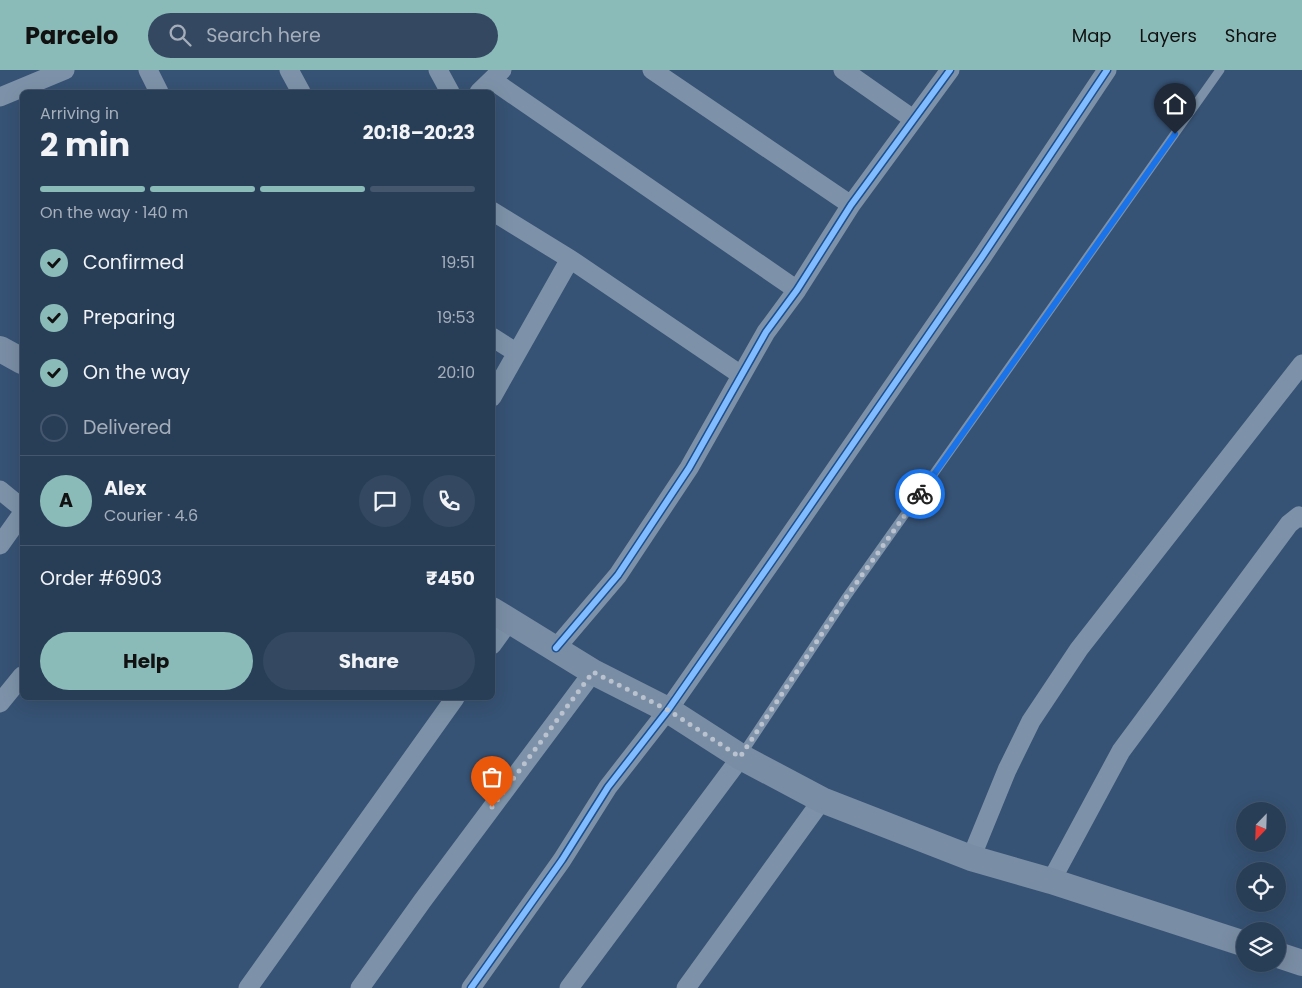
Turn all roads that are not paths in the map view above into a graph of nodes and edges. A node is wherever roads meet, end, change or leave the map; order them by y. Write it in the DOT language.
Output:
graph roads {
  1 [pos="65,70"];
  2 [pos="148,70"];
  3 [pos="289,70"];
  4 [pos="438,70"];
  5 [pos="652,70"];
  6 [pos="843,70"];
  7 [pos="950,70"];
  8 [pos="1106,70"];
  9 [pos="1220,70"];
  10 [pos="491,81"];
  11 [pos="42,87"];
  12 [pos="29,90"];
  13 [pos="158,90"];
  14 [pos="300,90"];
  15 [pos="449,90"];
  16 [pos="20,92"];
  17 [pos="0,97"];
  18 [pos="913,120"];
  19 [pos="851,205"];
  20 [pos="495,213"];
  21 [pos="570,259"];
  22 [pos="797,290"];
  23 [pos="495,339"];
  24 [pos="0,349"];
  25 [pos="517,353"];
  26 [pos="20,360"];
  27 [pos="1302,364"];
  28 [pos="742,375"];
  29 [pos="495,392"];
  30 [pos="0,490"];
  31 [pos="20,506"];
  32 [pos="20,517"];
  33 [pos="1302,518"];
  34 [pos="0,545"];
  35 [pos="501,615"];
  36 [pos="495,635"];
  37 [pos="556,648"];
  38 [pos="593,672"];
  39 [pos="20,678"];
  40 [pos="454,700"];
  41 [pos="0,703"];
  42 [pos="668,710"];
  43 [pos="740,757"];
  44 [pos="822,800"];
  45 [pos="971,858"];
  46 [pos="1051,881"];
  47 [pos="1236,941"];
  48 [pos="248,988"];
  49 [pos="360,988"];
  50 [pos="471,988"];
  51 [pos="569,988"];
  52 [pos="686,988"];
  1 -- 11 [label="street"];
  2 -- 13 [label="street"];
  3 -- 14 [label="street"];
  4 -- 15 [label="street"];
  5 -- 19 [label="street"];
  6 -- 18 [label="street"];
  7 -- 18 [label="street"];
  8 -- 42 [label="street"];
  9 -- 43 [label="lane"];
  10 -- 22 [label="street"];
  11 -- 12 [label="street"];
  16 -- 17 [label="street"];
  18 -- 19 [label="street"];
  19 -- 22 [label="street"];
  20 -- 21 [label="street"];
  21 -- 25 [label="street"];
  21 -- 28 [label="street"];
  22 -- 28 [label="street"];
  23 -- 25 [label="street"];
  24 -- 26 [label="main road"];
  25 -- 29 [label="street"];
  27 -- 45 [label="street"];
  28 -- 37 [label="street"];
  30 -- 31 [label="street"];
  32 -- 34 [label="street"];
  33 -- 46 [label="street"];
  35 -- 36 [label="street"];
  35 -- 37 [label="main road"];
  37 -- 38 [label="main road"];
  38 -- 42 [label="main road"];
  38 -- 49 [label="street"];
  39 -- 41 [label="street"];
  40 -- 48 [label="street"];
  42 -- 43 [label="main road"];
  42 -- 50 [label="street"];
  43 -- 44 [label="main road"];
  43 -- 51 [label="street"];
  44 -- 45 [label="main road"];
  44 -- 52 [label="street"];
  45 -- 46 [label="main road"];
  46 -- 47 [label="main road"];
}
